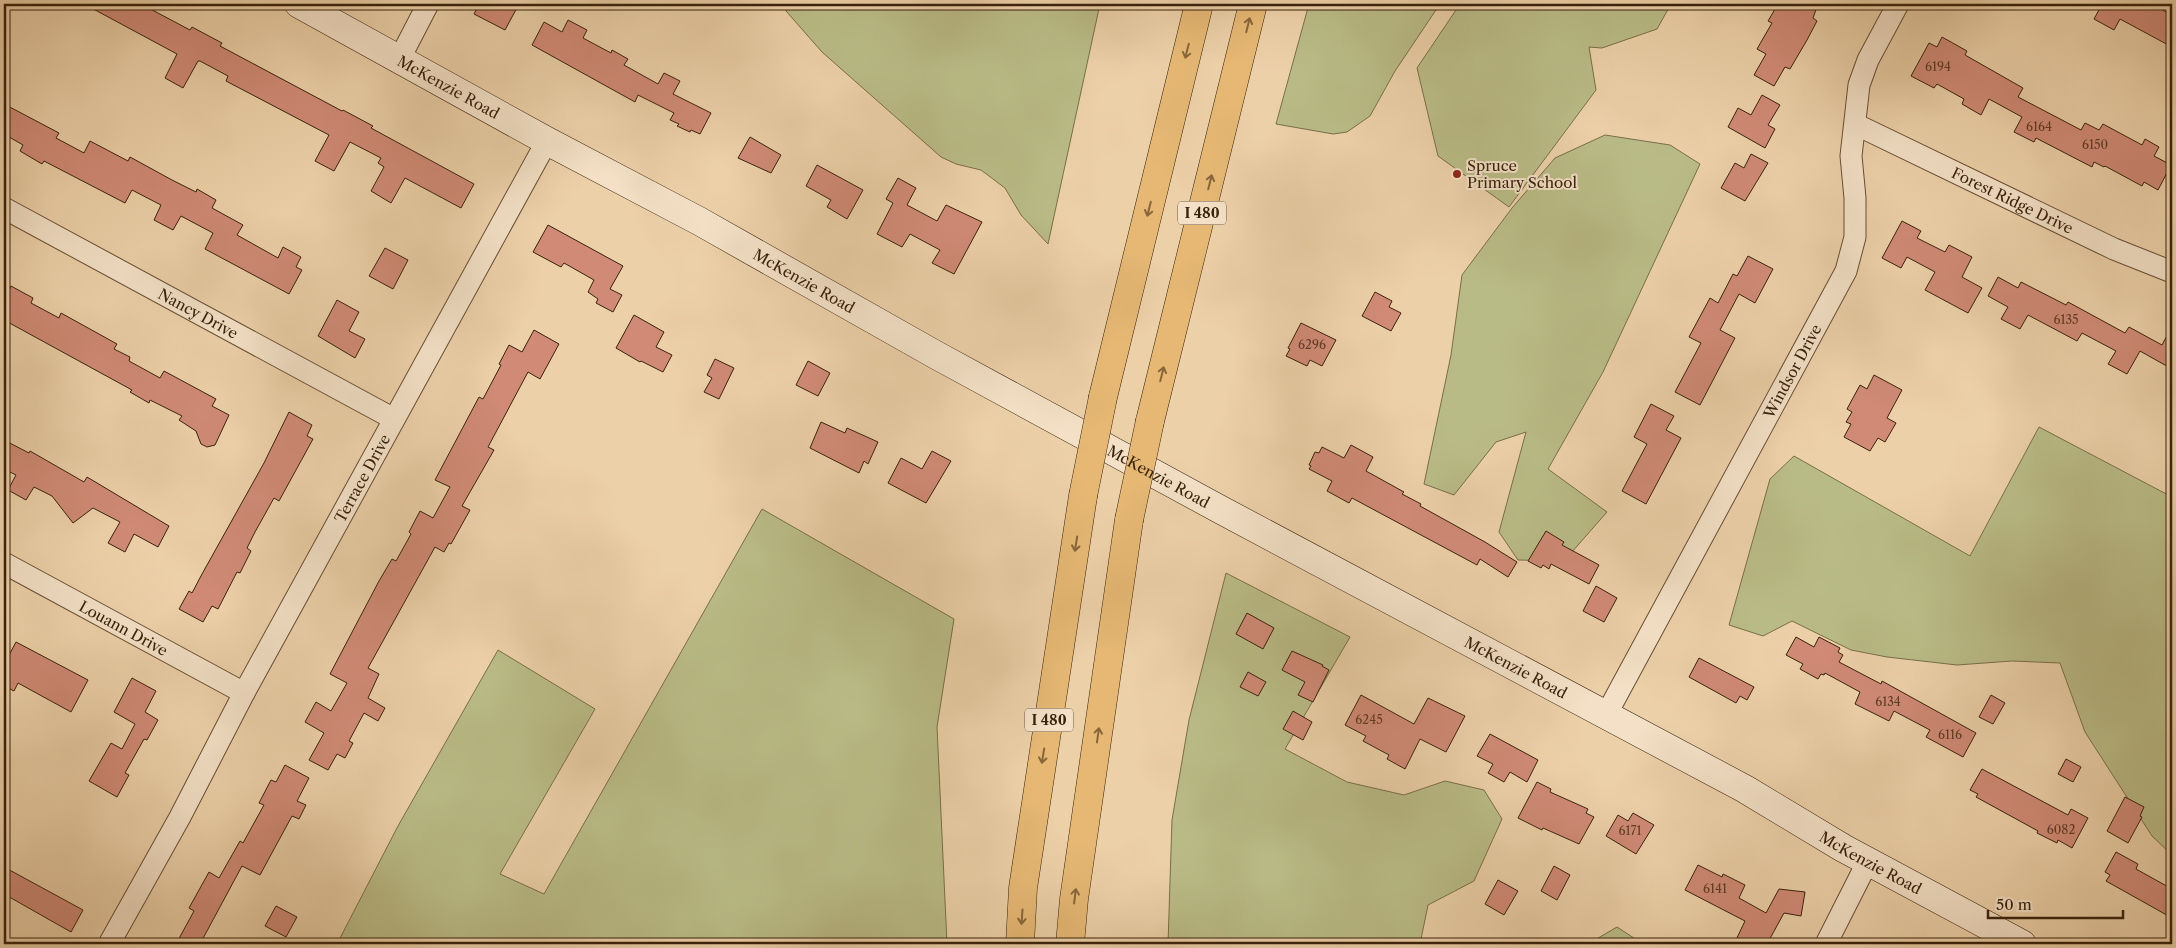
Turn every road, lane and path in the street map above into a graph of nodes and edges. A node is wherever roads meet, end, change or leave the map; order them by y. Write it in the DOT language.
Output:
graph roads {
  1 [pos="299,4"];
  2 [pos="428,4"];
  3 [pos="1199,4"];
  4 [pos="1253,4"];
  5 [pos="1898,4"];
  6 [pos="400,58"];
  7 [pos="1855,124"];
  8 [pos="547,141"];
  9 [pos="4,208"];
  10 [pos="2172,272"];
  11 [pos="394,419"];
  12 [pos="4,563"];
  13 [pos="244,692"];
  14 [pos="1606,715"];
  15 [pos="1868,861"];
  16 [pos="109,944"];
  17 [pos="1020,944"];
  18 [pos="1070,944"];
  19 [pos="1826,944"];
  20 [pos="2022,944"];
  1 -- 6 [label="street, McKenzie Road"];
  2 -- 6 [label="street"];
  3 -- 17 [label="highway, I 480, one-way, bridge"];
  18 -- 4 [label="highway, I 480, one-way, bridge"];
  5 -- 7 [label="street, Windsor Drive"];
  6 -- 8 [label="street, McKenzie Road"];
  7 -- 10 [label="street, Forest Ridge Drive"];
  7 -- 14 [label="street, Windsor Drive"];
  8 -- 11 [label="street, Terrace Drive"];
  8 -- 14 [label="street, McKenzie Road"];
  9 -- 11 [label="street, Nancy Drive"];
  11 -- 13 [label="street, Terrace Drive"];
  12 -- 13 [label="street, Louann Drive"];
  13 -- 16 [label="street, Terrace Drive"];
  14 -- 15 [label="street, McKenzie Road"];
  15 -- 19 [label="street"];
  15 -- 20 [label="street, McKenzie Road"];
}
